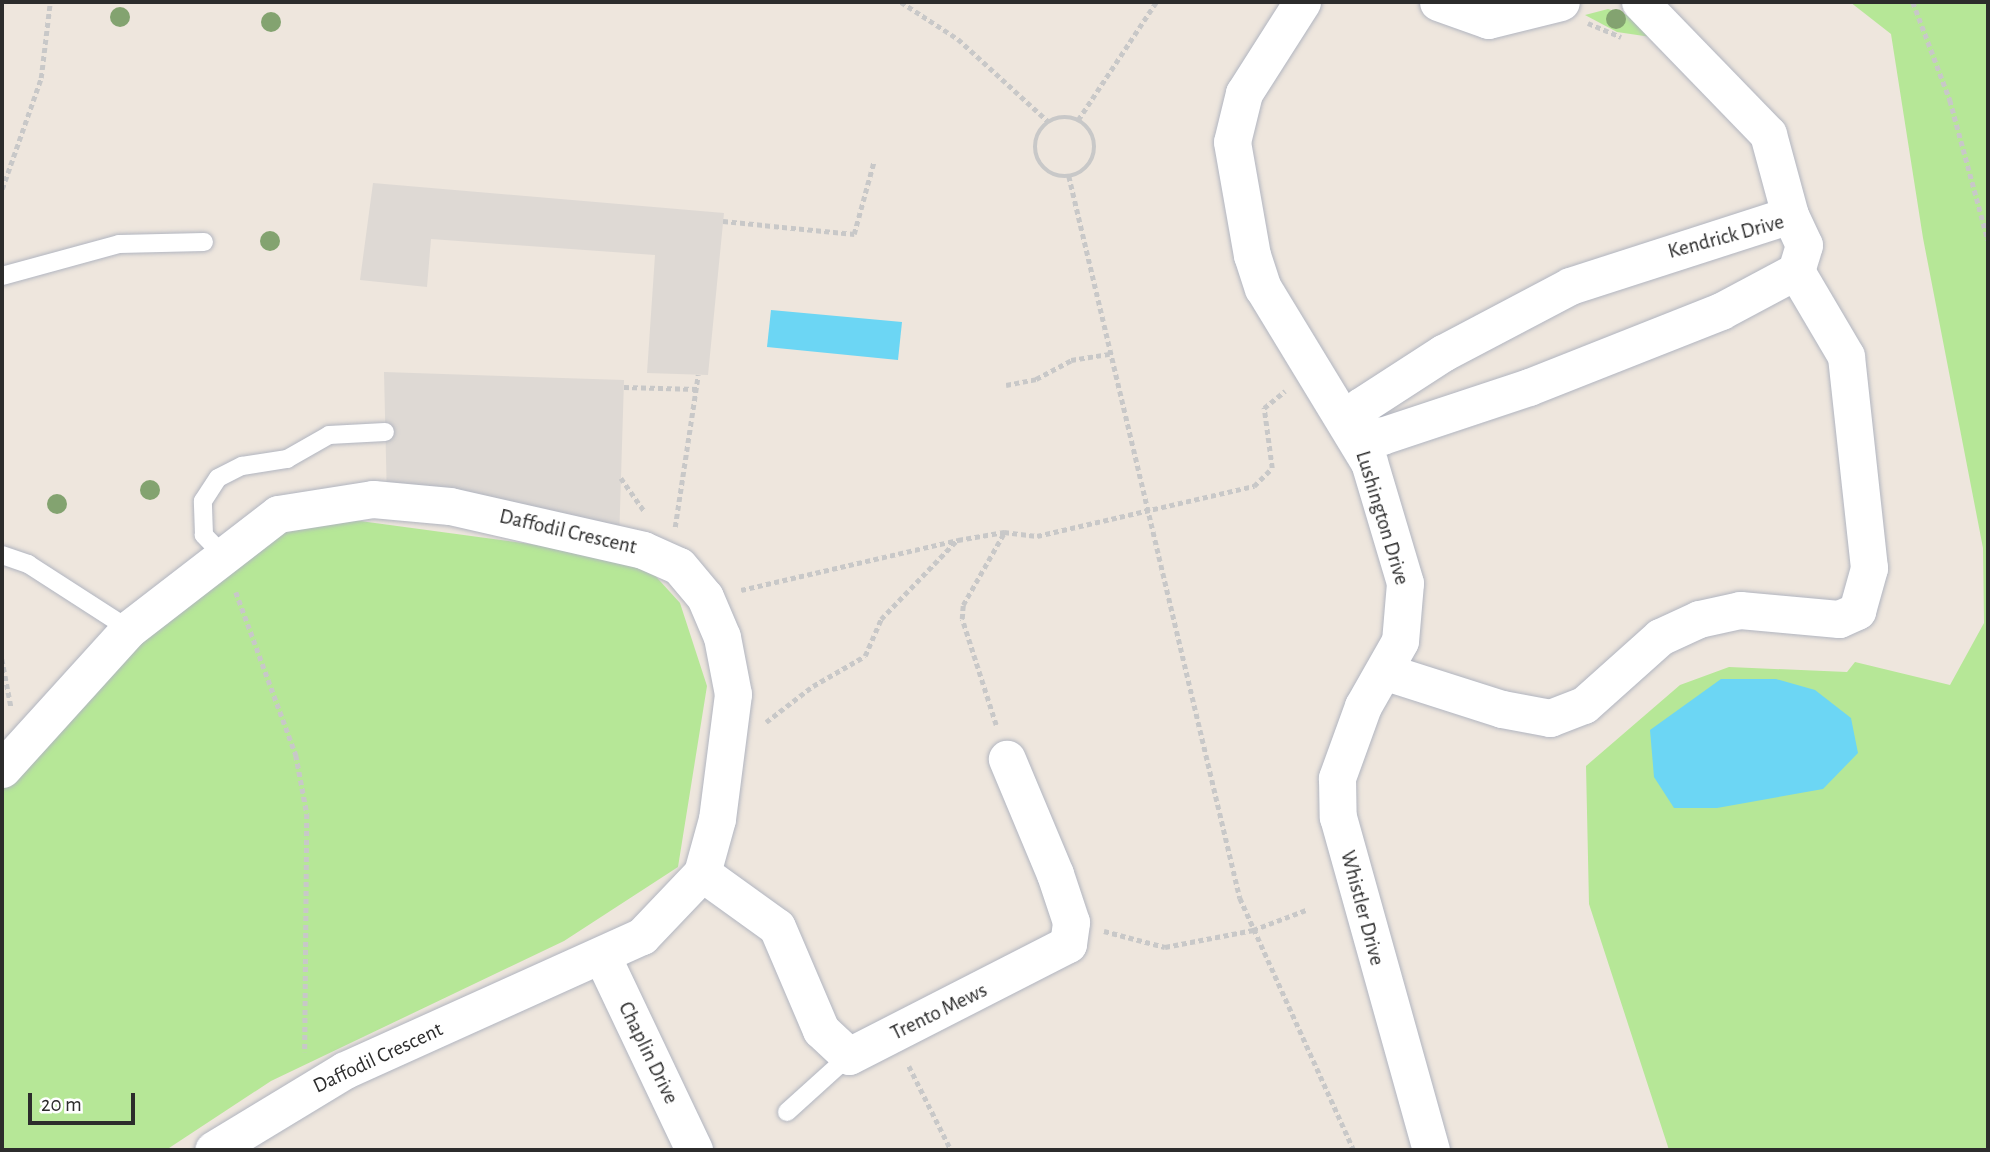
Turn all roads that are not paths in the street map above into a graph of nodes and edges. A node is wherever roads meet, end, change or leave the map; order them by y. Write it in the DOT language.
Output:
graph roads {
  1 [pos="1302,2"];
  2 [pos="1438,2"];
  3 [pos="1561,2"];
  4 [pos="1640,2"];
  5 [pos="1790,215"];
  6 [pos="204,242"];
  7 [pos="1796,271"];
  8 [pos="2,276"];
  9 [pos="385,432"];
  10 [pos="1353,432"];
  11 [pos="2,555"];
  12 [pos="223,555"];
  13 [pos="129,629"];
  14 [pos="1386,671"];
  15 [pos="1007,759"];
  16 [pos="2,769"];
  17 [pos="702,873"];
  18 [pos="602,956"];
  19 [pos="849,1056"];
  20 [pos="787,1112"];
  21 [pos="213,1150"];
  22 [pos="694,1150"];
  23 [pos="1431,1150"];
  1 -- 10 [label="street, Lushington Drive"];
  2 -- 3 [label="street"];
  4 -- 5 [label="street"];
  5 -- 7 [label="street, Kendrick Drive"];
  5 -- 10 [label="street, Kendrick Drive"];
  6 -- 8 [label="lane"];
  7 -- 10 [label="street"];
  7 -- 14 [label="street"];
  9 -- 12 [label="lane"];
  10 -- 14 [label="street, Lushington Drive"];
  11 -- 13 [label="lane"];
  12 -- 13 [label="street, Daffodil Crescent"];
  12 -- 17 [label="street, Daffodil Crescent"];
  13 -- 16 [label="street, Daffodil Crescent"];
  14 -- 23 [label="street, Whistler Drive"];
  15 -- 19 [label="street, Trento Mews"];
  17 -- 18 [label="street, Daffodil Crescent"];
  17 -- 19 [label="street"];
  18 -- 21 [label="street, Daffodil Crescent"];
  18 -- 22 [label="street, Chaplin Drive"];
  19 -- 20 [label="lane"];
}
